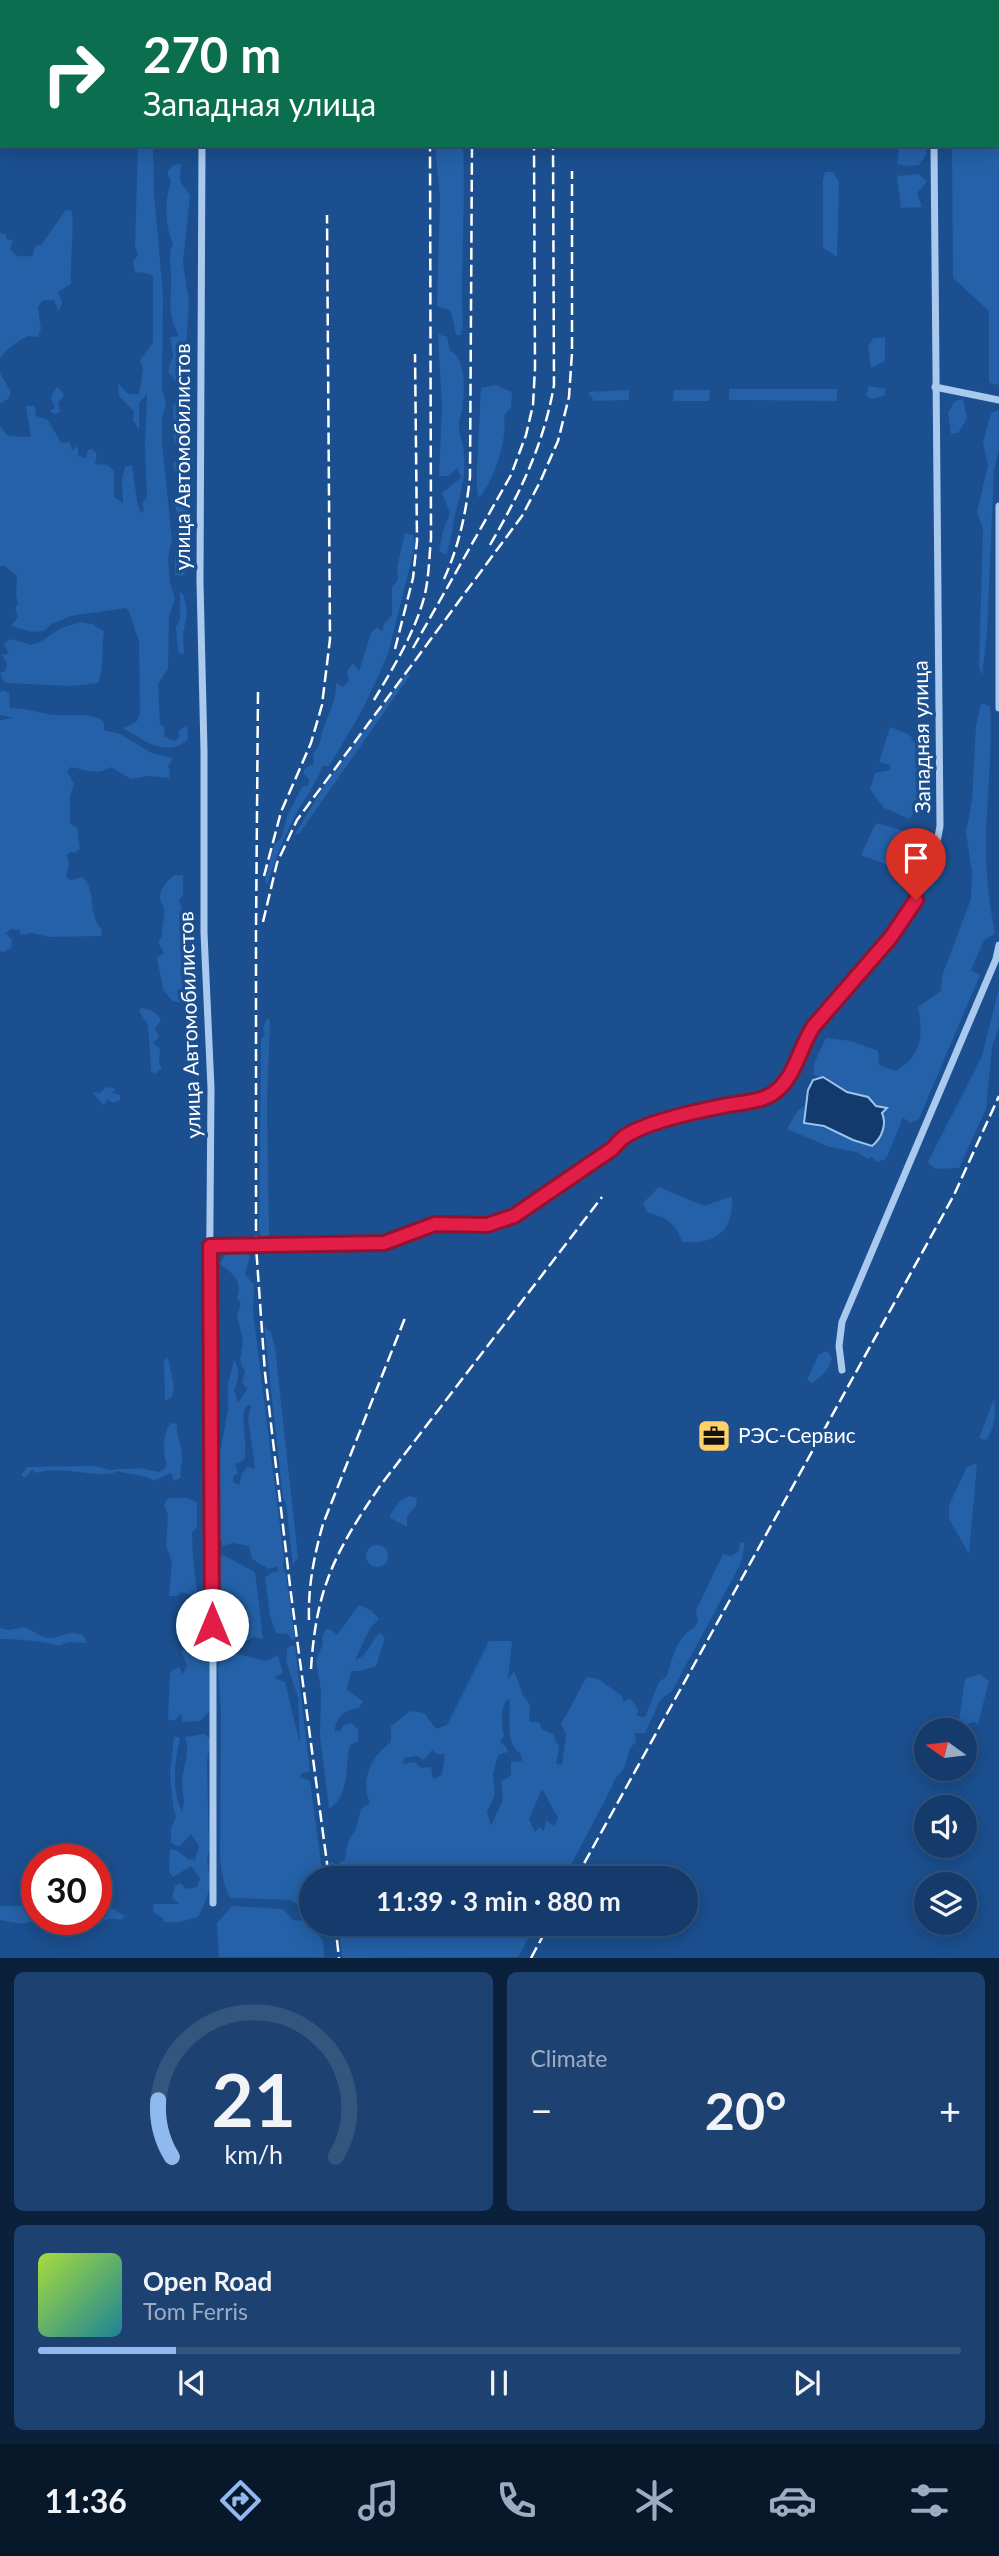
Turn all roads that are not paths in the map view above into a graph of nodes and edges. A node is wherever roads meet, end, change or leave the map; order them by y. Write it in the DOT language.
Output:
graph roads {
  1 [pos="202,147"];
  2 [pos="934,147"];
  3 [pos="935,387"];
  4 [pos="999,400"];
  5 [pos="999,506"];
  6 [pos="999,708"];
  7 [pos="999,944"];
  8 [pos="210,1246"];
  9 [pos="842,1370"];
  10 [pos="213,1903"];
  1 -- 8 [label="street, улица Автомобилистов"];
  2 -- 3 [label="street, Западная улица"];
  3 -- 4 [label="street"];
  3 -- 8 [label="street, Западная улица"];
  5 -- 6 [label="street"];
  7 -- 9 [label="street"];
  8 -- 10 [label="street, улица Автомобилистов"];
}
